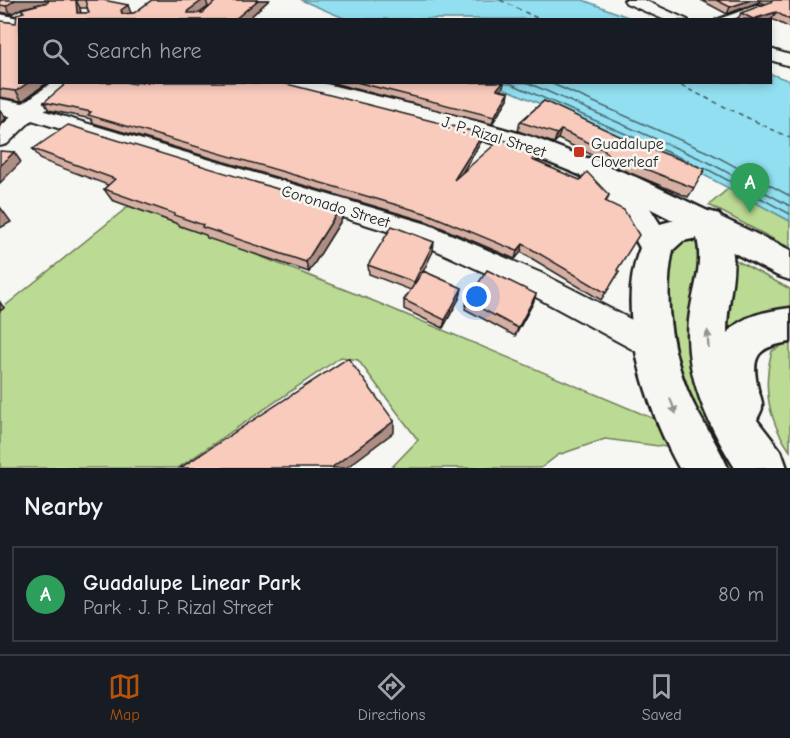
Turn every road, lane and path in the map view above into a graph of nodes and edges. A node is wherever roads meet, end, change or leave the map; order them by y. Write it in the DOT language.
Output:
graph roads {
  1 [pos="631,0"];
  2 [pos="763,6"];
  3 [pos="675,18"];
  4 [pos="726,18"];
  5 [pos="772,54"];
  6 [pos="790,61"];
  7 [pos="65,84"];
  8 [pos="294,84"];
  9 [pos="14,110"];
  10 [pos="0,139"];
  11 [pos="589,168"];
  12 [pos="708,222"];
  13 [pos="656,246"];
  14 [pos="790,266"];
  15 [pos="790,325"];
  16 [pos="656,348"];
  17 [pos="757,460"];
  18 [pos="705,468"];
  1 -- 3 [label="street"];
  2 -- 4 [label="lane"];
  5 -- 6 [label="street"];
  7 -- 9 [label="main road"];
  8 -- 11 [label="main road, J. P. Rizal Street"];
  9 -- 10 [label="street"];
  9 -- 16 [label="street, Coronado Street"];
  11 -- 12 [label="main road, J. P. Rizal Street"];
  11 -- 13 [label="main road"];
  12 -- 13 [label="main road"];
  12 -- 14 [label="main road, J. P. Rizal Street"];
  17 -- 12 [label="main road, one-way"];
  13 -- 16 [label="main road"];
  15 -- 17 [label="main road"];
  16 -- 18 [label="main road, one-way"];
}
